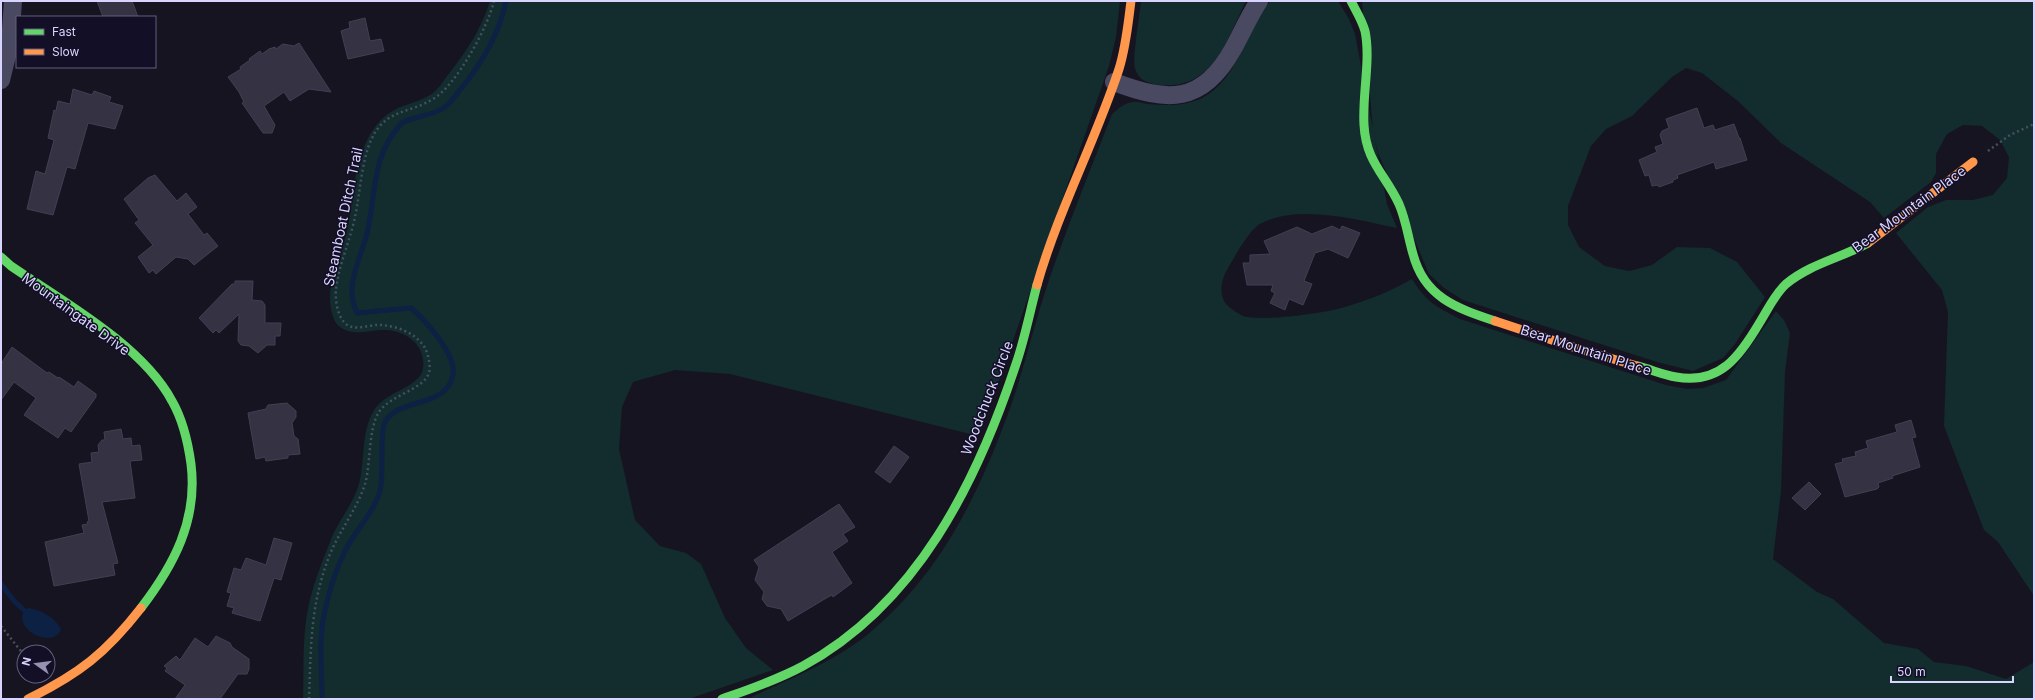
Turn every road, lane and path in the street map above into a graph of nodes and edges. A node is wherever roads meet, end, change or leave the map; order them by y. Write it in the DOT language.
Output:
graph roads {
  1 [pos="13,1"];
  2 [pos="494,1"];
  3 [pos="1131,1"];
  4 [pos="1259,1"];
  5 [pos="1351,1"];
  6 [pos="1,80"];
  7 [pos="1114,82"];
  8 [pos="2034,124"];
  9 [pos="1973,162"];
  10 [pos="1,257"];
  11 [pos="1,626"];
  12 [pos="16,645"];
  13 [pos="28,699"];
  14 [pos="309,699"];
  15 [pos="722,699"];
  1 -- 6 [label="street"];
  2 -- 14 [label="path, Steamboat Ditch Trail"];
  3 -- 7 [label="street, Woodchuck Circle"];
  4 -- 7 [label="street"];
  5 -- 9 [label="street, Bear Mountain Place"];
  7 -- 15 [label="street, Woodchuck Circle"];
  8 -- 9 [label="path"];
  10 -- 13 [label="street, Mountaingate Drive"];
  11 -- 12 [label="path"];
}
